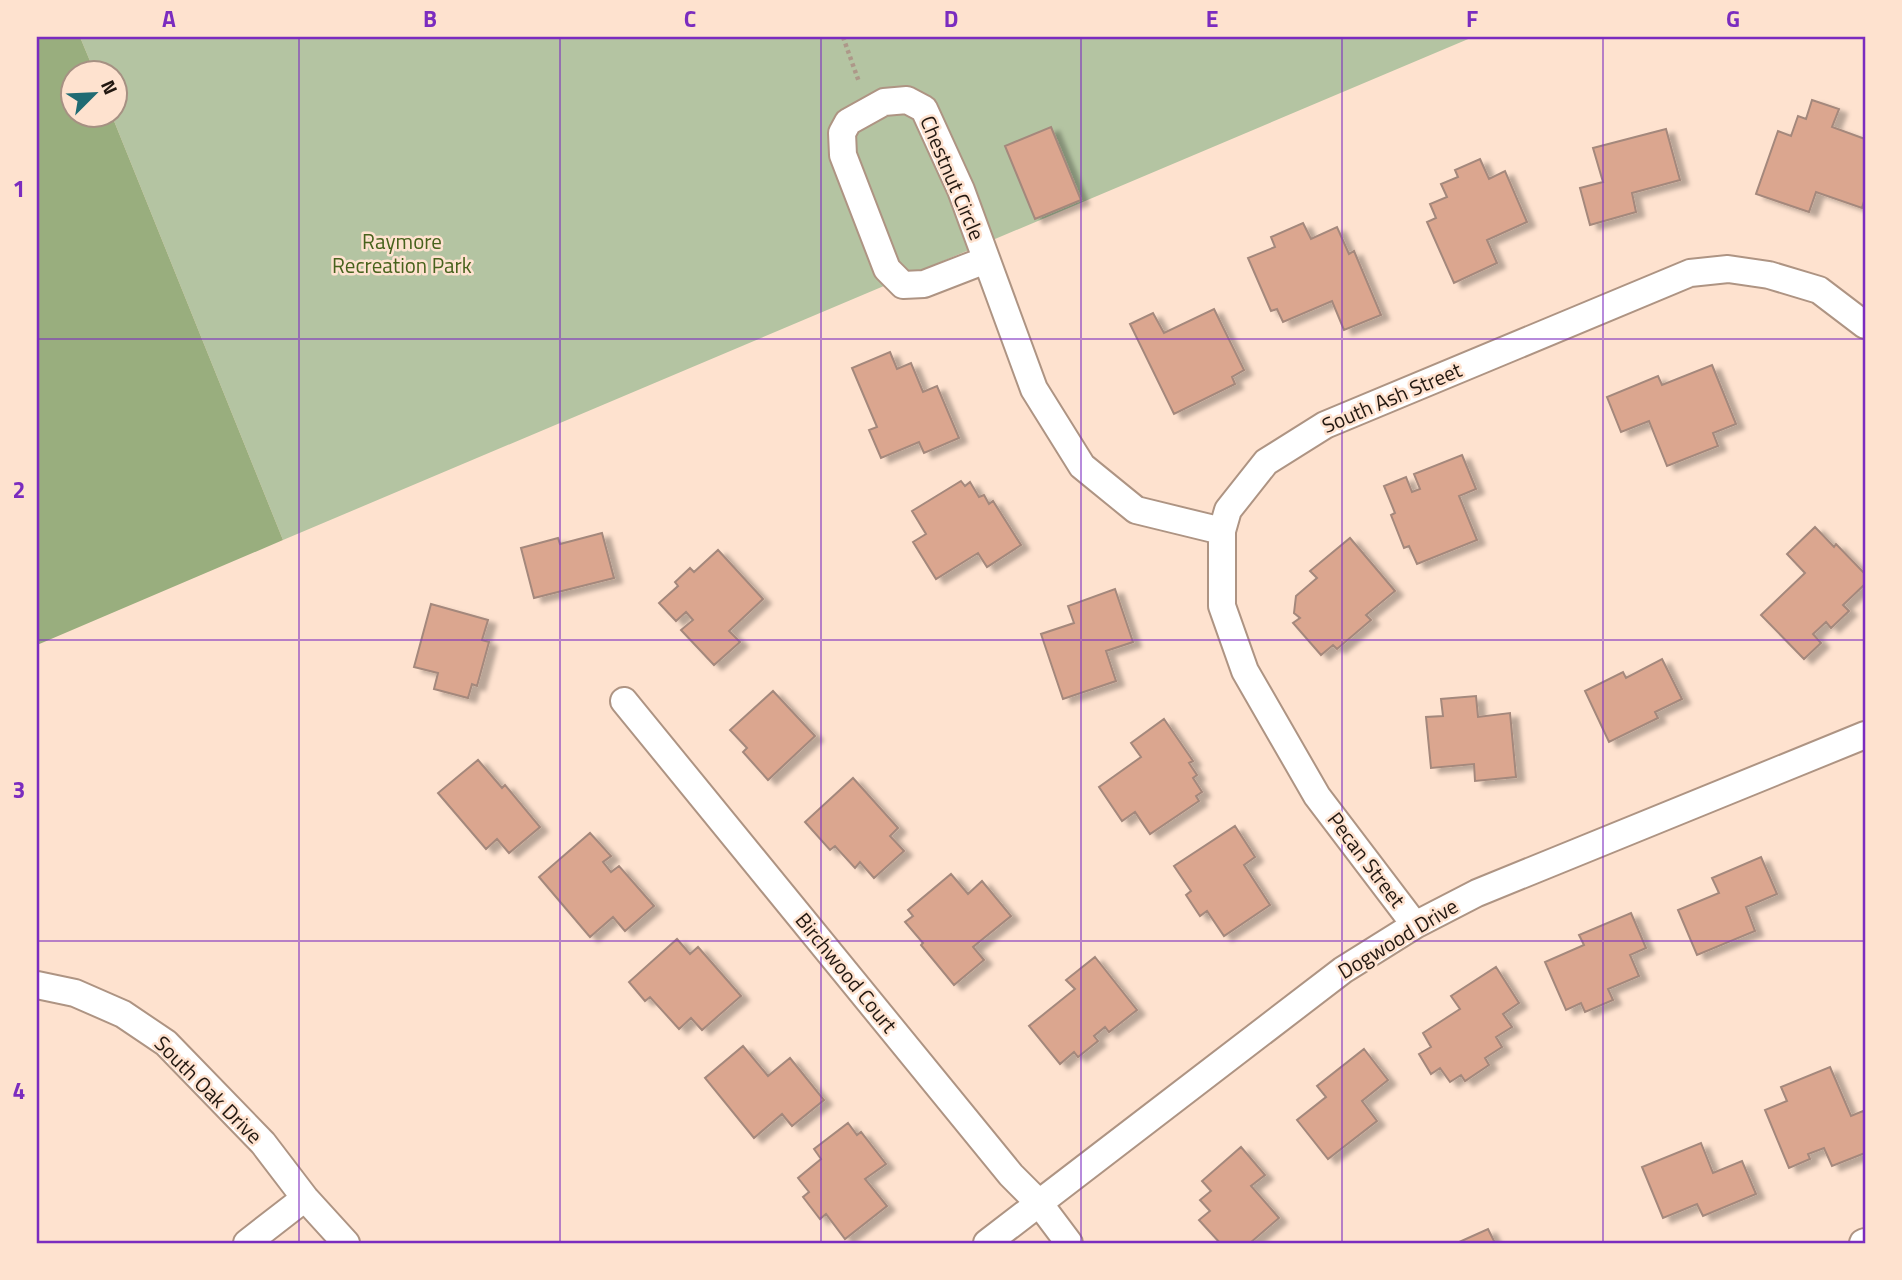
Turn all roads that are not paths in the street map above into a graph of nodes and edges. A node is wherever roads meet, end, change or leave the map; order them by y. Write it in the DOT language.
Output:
graph roads {
  1 [pos="986,260"];
  2 [pos="1865,325"];
  3 [pos="1222,531"];
  4 [pos="624,701"];
  5 [pos="1865,735"];
  6 [pos="1317,796"];
  7 [pos="1415,925"];
  8 [pos="37,985"];
  9 [pos="305,1198"];
  10 [pos="1039,1203"];
  11 [pos="247,1243"];
  12 [pos="346,1243"];
  13 [pos="987,1243"];
  14 [pos="1069,1243"];
  1 -- 1 [label="street, Chestnut Circle"];
  1 -- 3 [label="street, Chestnut Circle"];
  2 -- 3 [label="street, South Ash Street"];
  3 -- 6 [label="street, South Ash Street"];
  4 -- 10 [label="street, Birchwood Court"];
  5 -- 7 [label="street, Dogwood Drive"];
  6 -- 7 [label="street, Pecan Street"];
  7 -- 10 [label="street, Dogwood Drive"];
  8 -- 9 [label="street, South Oak Drive"];
  9 -- 11 [label="street"];
  9 -- 12 [label="street, South Oak Drive"];
  10 -- 13 [label="street, Dogwood Drive"];
  10 -- 14 [label="street, Birchwood Court"];
}
